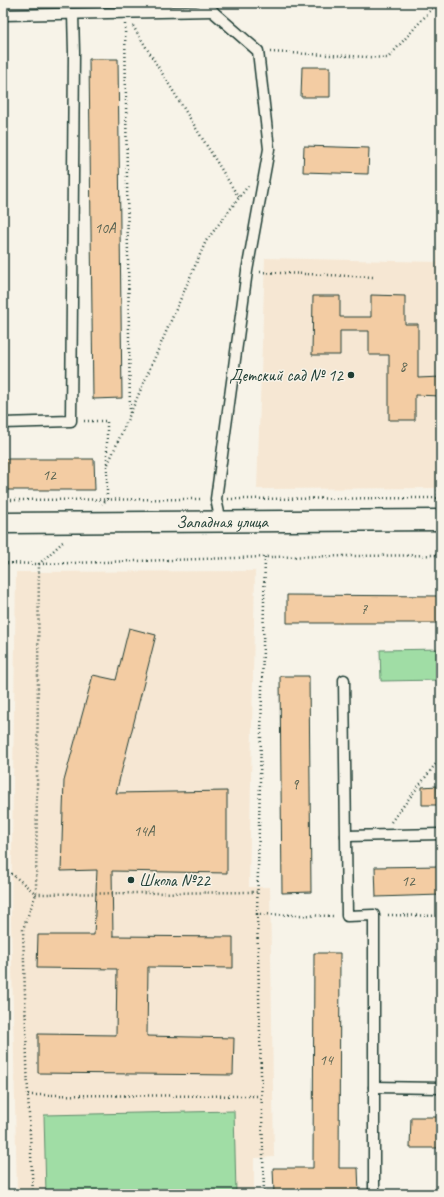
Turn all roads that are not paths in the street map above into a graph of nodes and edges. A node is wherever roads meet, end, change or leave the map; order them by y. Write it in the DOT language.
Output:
graph roads {
  1 [pos="203,3"];
  2 [pos="213,11"];
  3 [pos="72,14"];
  4 [pos="3,15"];
  5 [pos="3,423"];
  6 [pos="441,520"];
  7 [pos="221,522"];
  8 [pos="3,523"];
  9 [pos="344,680"];
  10 [pos="441,834"];
  11 [pos="346,836"];
  12 [pos="374,1087"];
  13 [pos="441,1088"];
  14 [pos="374,1194"];
  1 -- 2 [label="lane"];
  2 -- 3 [label="lane"];
  2 -- 7 [label="lane"];
  3 -- 4 [label="lane"];
  3 -- 5 [label="lane"];
  6 -- 7 [label="street, Западная улица"];
  7 -- 8 [label="street, Западная улица"];
  9 -- 11 [label="lane"];
  10 -- 11 [label="lane"];
  11 -- 12 [label="lane"];
  12 -- 13 [label="lane"];
  12 -- 14 [label="lane"];
}
